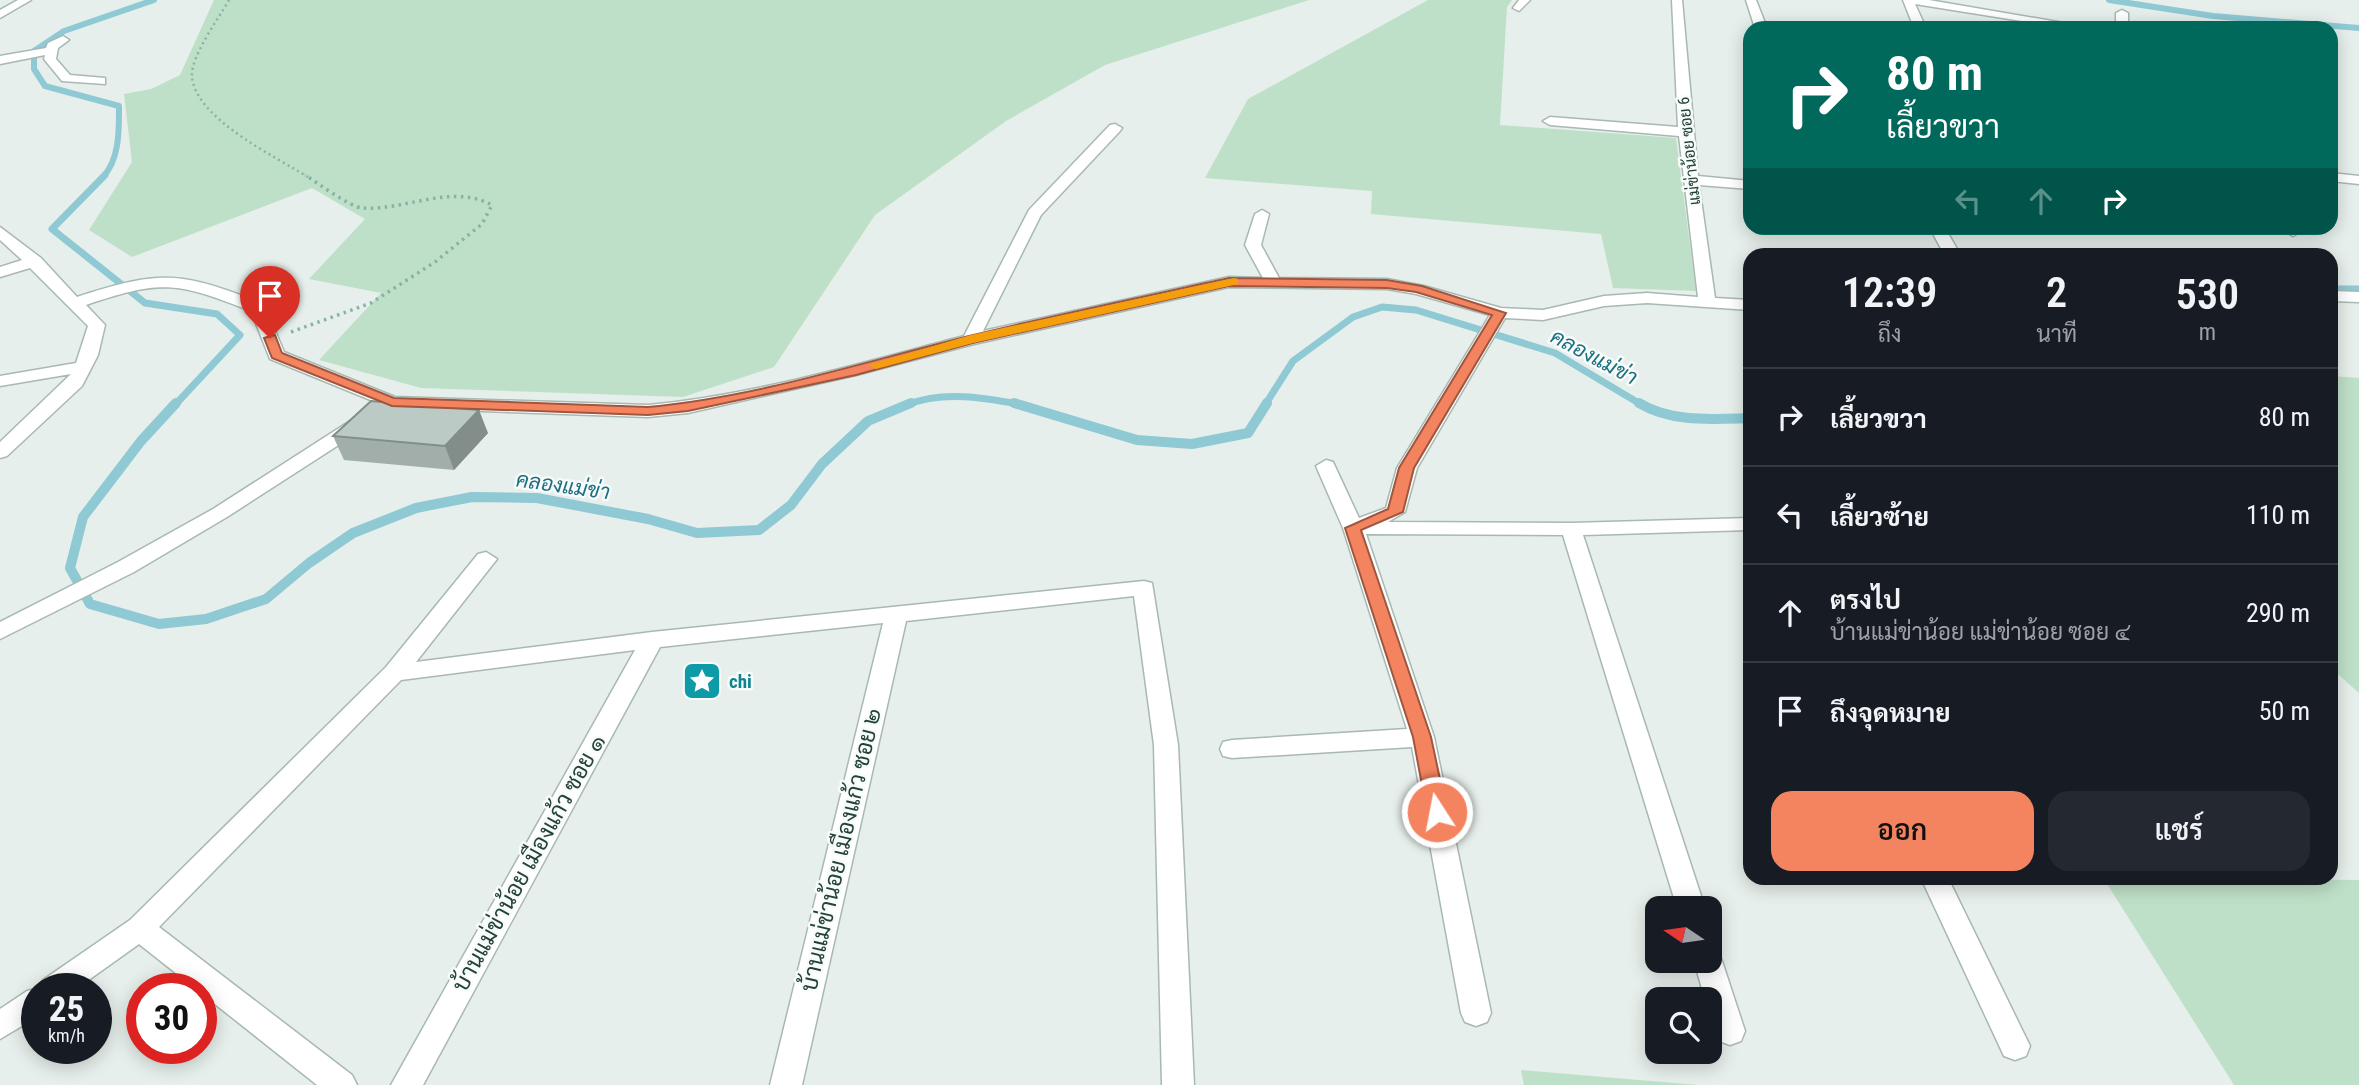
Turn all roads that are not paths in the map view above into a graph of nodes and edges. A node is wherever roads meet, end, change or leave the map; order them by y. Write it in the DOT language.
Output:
graph roads {
  1 [pos="26,0"];
  2 [pos="1677,0"];
  3 [pos="1751,0"];
  4 [pos="1908,0"];
  5 [pos="2122,13"];
  6 [pos="0,15"];
  7 [pos="1758,21"];
  8 [pos="1917,21"];
  9 [pos="2042,21"];
  10 [pos="2122,21"];
  11 [pos="63,40"];
  12 [pos="49,51"];
  13 [pos="0,60"];
  14 [pos="102,81"];
  15 [pos="1550,121"];
  16 [pos="1115,128"];
  17 [pos="1685,132"];
  18 [pos="2338,178"];
  19 [pos="1691,180"];
  20 [pos="2359,180"];
  21 [pos="1743,184"];
  22 [pos="1262,214"];
  23 [pos="0,232"];
  24 [pos="35,261"];
  25 [pos="0,272"];
  26 [pos="1272,280"];
  27 [pos="2338,296"];
  28 [pos="2359,297"];
  29 [pos="1707,301"];
  30 [pos="73,304"];
  31 [pos="1743,304"];
  32 [pos="1497,318"];
  33 [pos="971,339"];
  34 [pos="83,367"];
  35 [pos="0,382"];
  36 [pos="392,402"];
  37 [pos="33,425"];
  38 [pos="0,436"];
  39 [pos="0,452"];
  40 [pos="1326,466"];
  41 [pos="1743,524"];
  42 [pos="1353,528"];
  43 [pos="1571,529"];
  44 [pos="486,559"];
  45 [pos="896,616"];
  46 [pos="0,631"];
  47 [pos="652,640"];
  48 [pos="394,673"];
  49 [pos="1422,737"];
  50 [pos="1232,749"];
  51 [pos="1937,885"];
  52 [pos="1687,896"];
  53 [pos="140,928"];
  54 [pos="76,973"];
  55 [pos="1712,973"];
  56 [pos="21,1011"];
  57 [pos="1476,1013"];
  58 [pos="0,1026"];
  59 [pos="1730,1031"];
  60 [pos="2015,1046"];
  61 [pos="341,1085"];
  62 [pos="407,1085"];
  63 [pos="786,1085"];
  64 [pos="1178,1085"];
  1 -- 6 [label="street"];
  2 -- 17 [label="street, แม่ข่าน้อย ซอย 6"];
  3 -- 7 [label="street"];
  4 -- 8 [label="street"];
  4 -- 9 [label="street"];
  5 -- 10 [label="street"];
  11 -- 12 [label="street"];
  12 -- 13 [label="street"];
  12 -- 14 [label="street"];
  15 -- 17 [label="street"];
  16 -- 33 [label="street"];
  17 -- 19 [label="street, แม่ข่าน้อย ซอย 6"];
  18 -- 20 [label="street"];
  19 -- 21 [label="street"];
  19 -- 29 [label="street, แม่ข่าน้อย ซอย 6"];
  22 -- 26 [label="street"];
  23 -- 24 [label="street"];
  24 -- 25 [label="street"];
  24 -- 30 [label="street"];
  26 -- 32 [label="street"];
  26 -- 33 [label="street"];
  27 -- 28 [label="street"];
  29 -- 31 [label="street"];
  29 -- 32 [label="street"];
  30 -- 34 [label="street"];
  30 -- 36 [label="street"];
  32 -- 42 [label="street"];
  33 -- 36 [label="street"];
  34 -- 35 [label="street"];
  34 -- 37 [label="street"];
  36 -- 46 [label="street"];
  37 -- 38 [label="street"];
  37 -- 39 [label="street"];
  40 -- 42 [label="street"];
  41 -- 43 [label="street"];
  42 -- 43 [label="street"];
  42 -- 49 [label="street"];
  43 -- 52 [label="street"];
  44 -- 48 [label="street"];
  45 -- 47 [label="street"];
  45 -- 63 [label="street, บ้านแม่ข่าน้อย เมืองแก้ว ซอย ๒"];
  45 -- 64 [label="street"];
  47 -- 48 [label="street"];
  47 -- 62 [label="street, บ้านแม่ข่าน้อย เมืองแก้ว ซอย ๑"];
  48 -- 53 [label="street"];
  49 -- 50 [label="street"];
  49 -- 57 [label="street"];
  51 -- 60 [label="street"];
  53 -- 54 [label="street"];
  53 -- 61 [label="street"];
  55 -- 59 [label="street"];
  56 -- 58 [label="street"];
}
